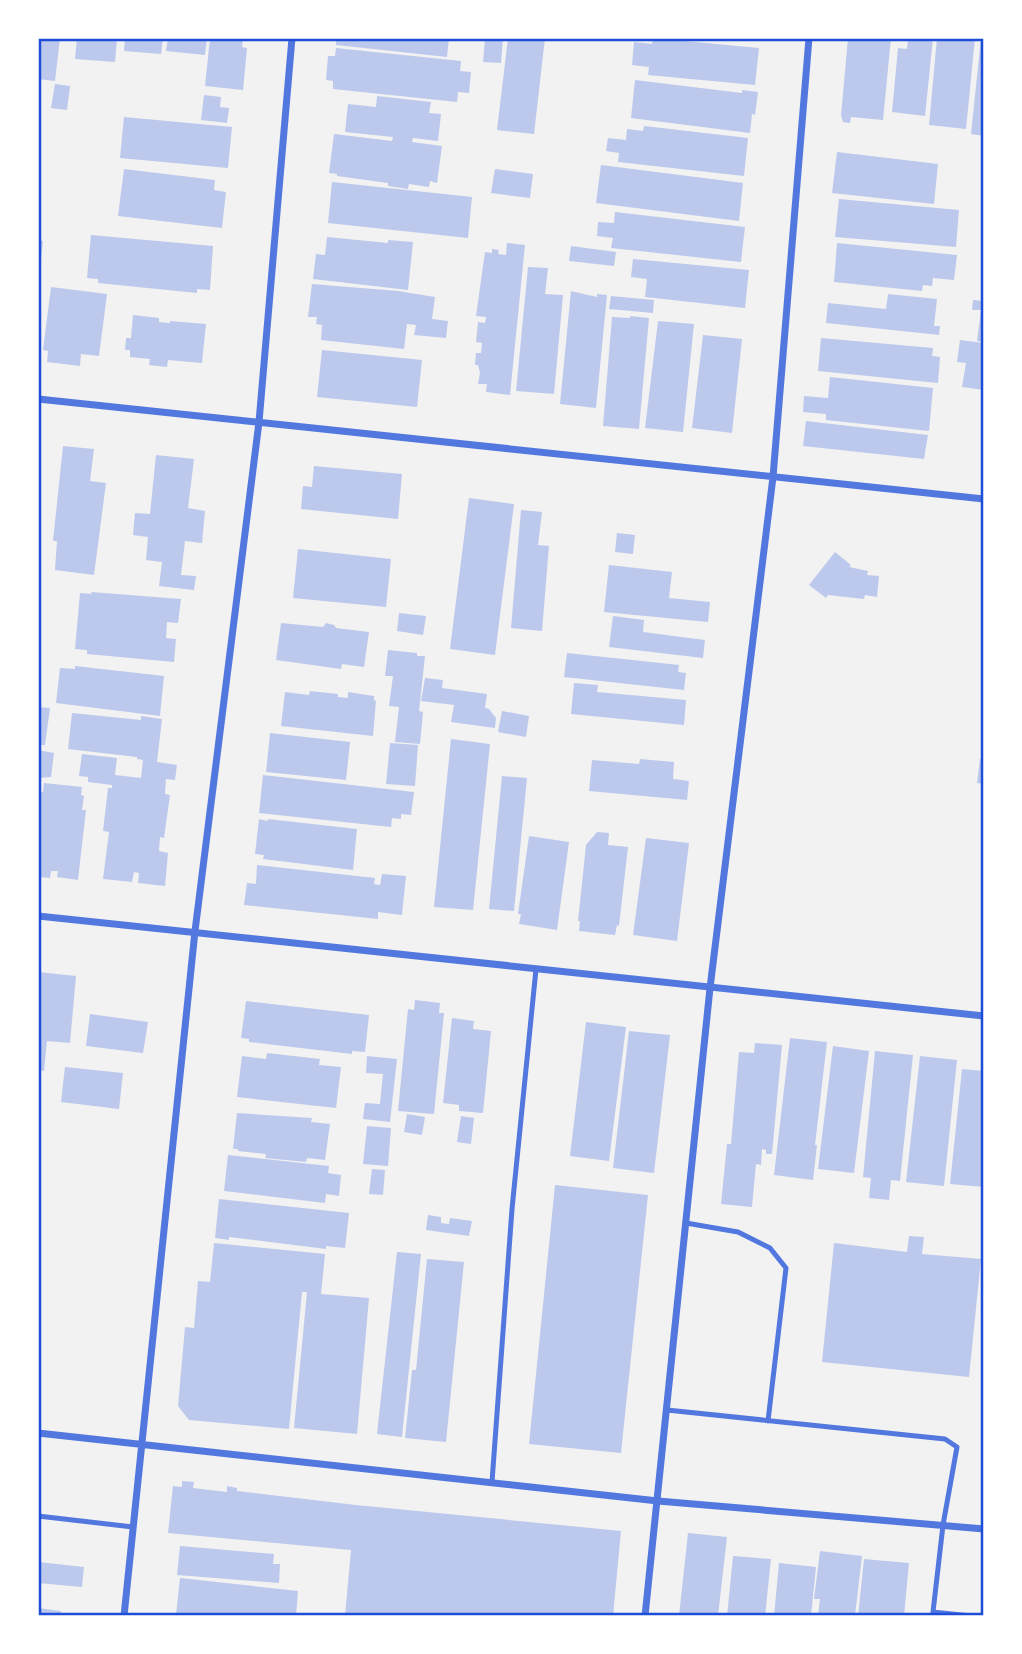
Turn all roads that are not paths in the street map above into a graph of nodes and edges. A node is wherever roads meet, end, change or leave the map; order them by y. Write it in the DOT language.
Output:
graph roads {
  1 [pos="292,38"];
  2 [pos="809,38"];
  3 [pos="38,400"];
  4 [pos="259,422"];
  5 [pos="773,477"];
  6 [pos="984,499"];
  7 [pos="38,916"];
  8 [pos="195,931"];
  9 [pos="536,969"];
  10 [pos="710,988"];
  11 [pos="984,1016"];
  12 [pos="686,1223"];
  13 [pos="667,1410"];
  14 [pos="768,1421"];
  15 [pos="38,1433"];
  16 [pos="142,1445"];
  17 [pos="492,1482"];
  18 [pos="658,1501"];
  19 [pos="38,1516"];
  20 [pos="943,1525"];
  21 [pos="133,1527"];
  22 [pos="984,1529"];
  23 [pos="124,1615"];
  24 [pos="645,1615"];
  25 [pos="971,1615"];
  1 -- 4 [label="street"];
  2 -- 5 [label="street"];
  3 -- 4 [label="street"];
  4 -- 5 [label="street"];
  4 -- 8 [label="street"];
  5 -- 6 [label="street"];
  5 -- 10 [label="street"];
  7 -- 8 [label="street"];
  8 -- 9 [label="street"];
  8 -- 16 [label="street"];
  9 -- 10 [label="street"];
  9 -- 17 [label="lane"];
  10 -- 11 [label="street"];
  10 -- 12 [label="street"];
  12 -- 13 [label="street"];
  12 -- 14 [label="lane"];
  13 -- 14 [label="lane"];
  13 -- 18 [label="street"];
  14 -- 20 [label="lane"];
  15 -- 16 [label="street"];
  16 -- 17 [label="street"];
  16 -- 21 [label="street"];
  17 -- 18 [label="street"];
  18 -- 20 [label="street"];
  18 -- 24 [label="street"];
  19 -- 21 [label="lane"];
  20 -- 22 [label="street"];
  20 -- 25 [label="lane"];
  21 -- 23 [label="street"];
}
